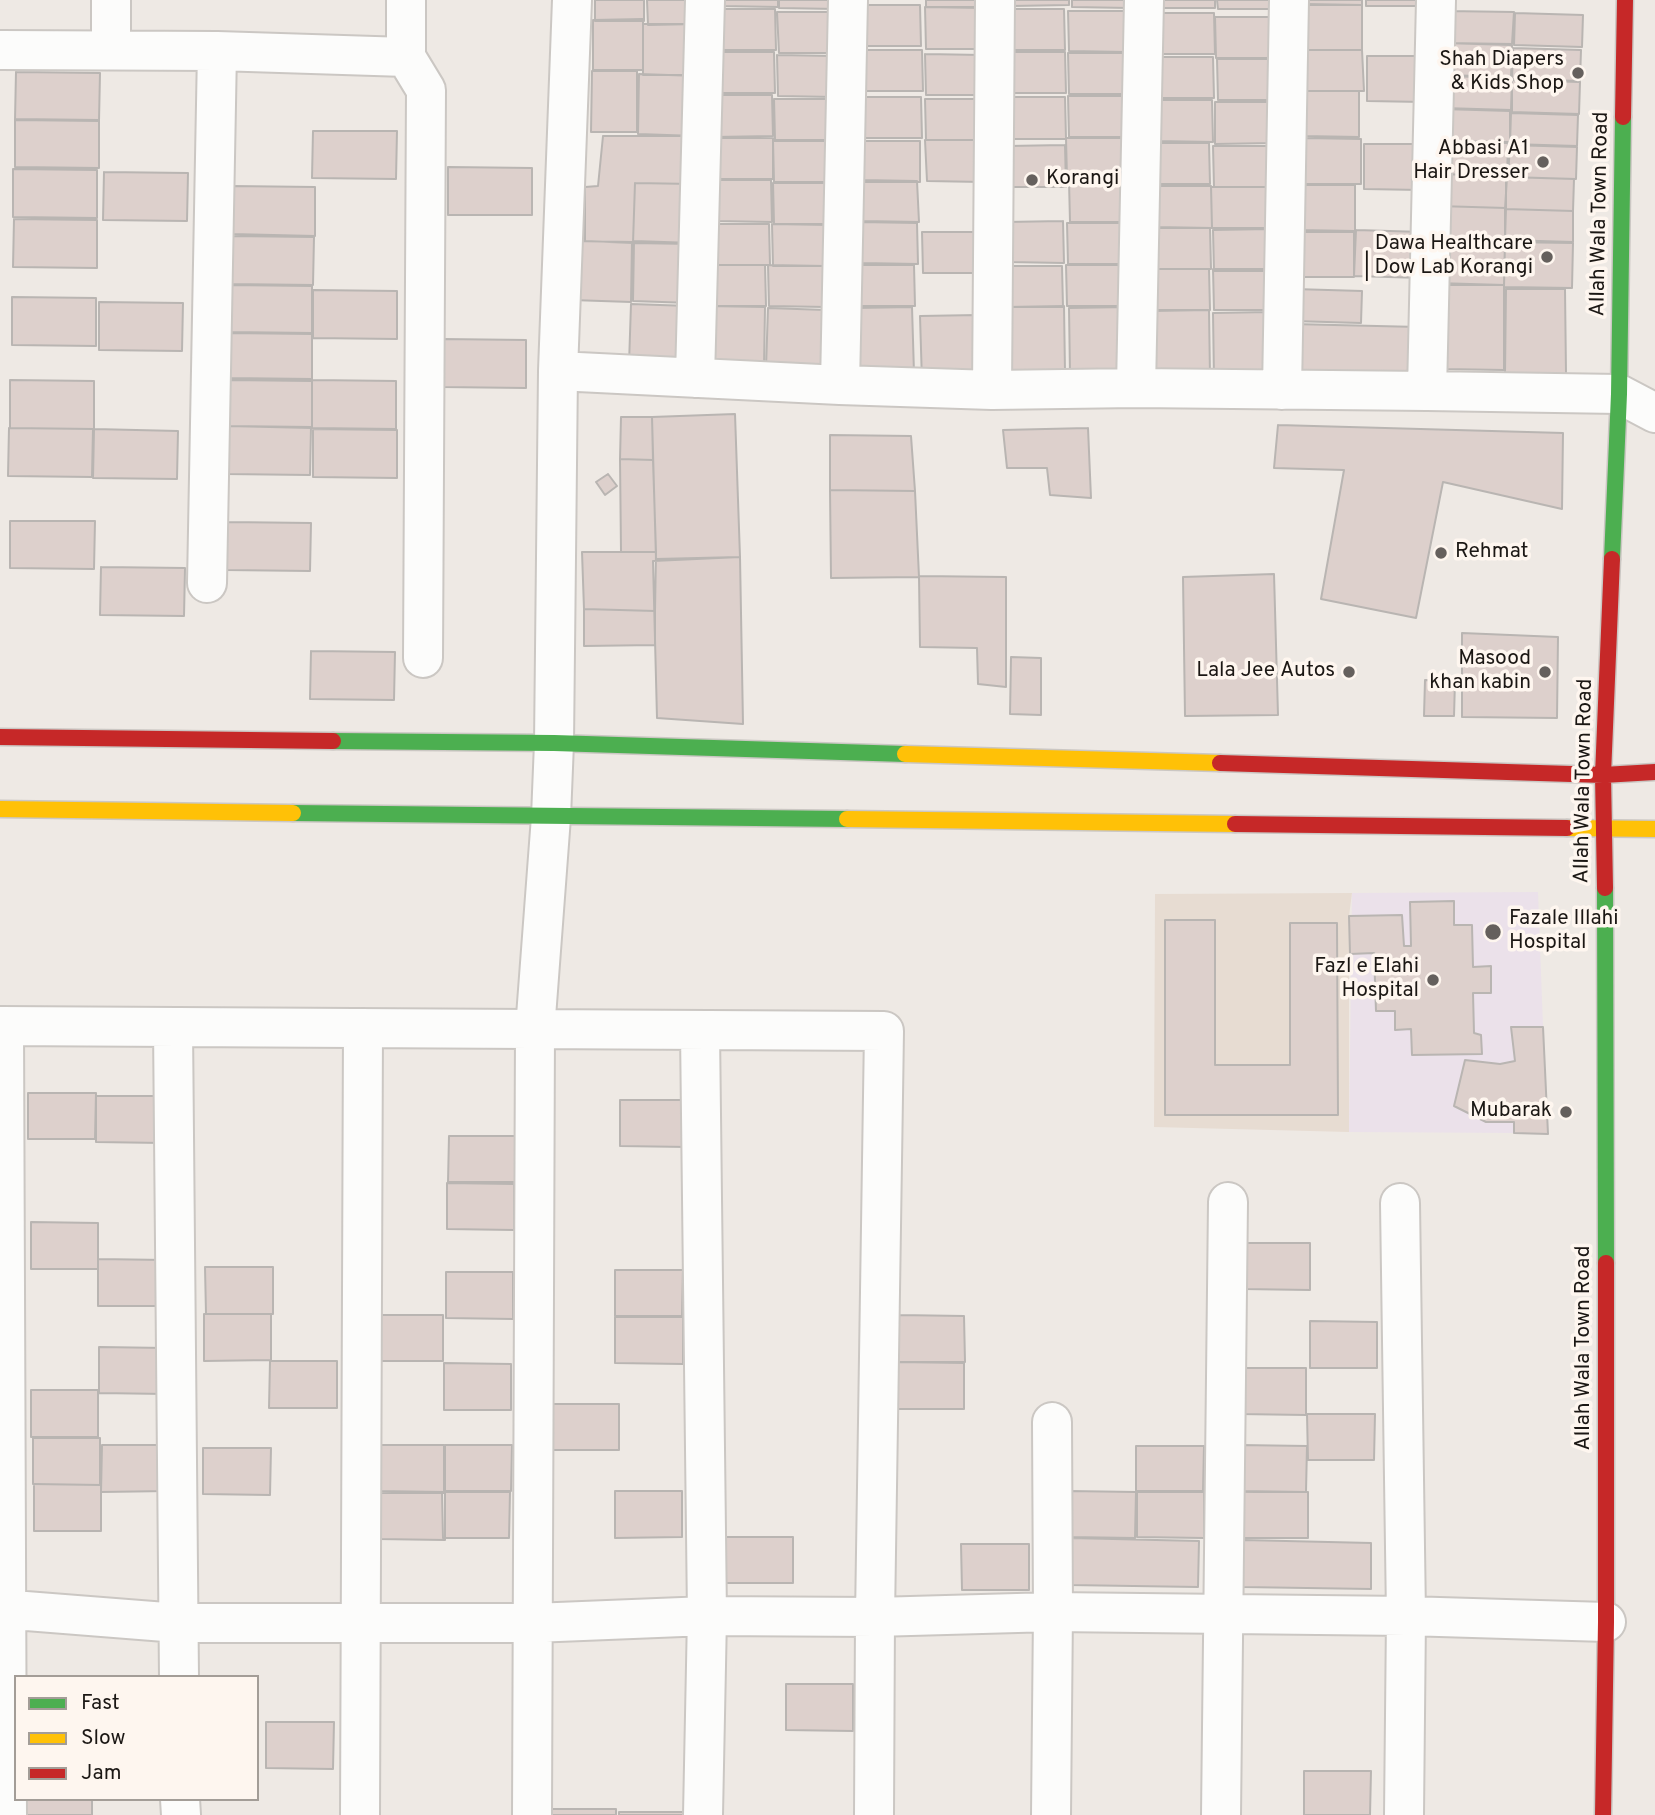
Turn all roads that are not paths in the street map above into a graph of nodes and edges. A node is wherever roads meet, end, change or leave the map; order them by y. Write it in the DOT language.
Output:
graph roads {
  1 [pos="111,0"];
  2 [pos="406,0"];
  3 [pos="572,0"];
  4 [pos="705,0"];
  5 [pos="848,0"];
  6 [pos="995,0"];
  7 [pos="1144,0"];
  8 [pos="1289,0"];
  9 [pos="1436,0"];
  10 [pos="1625,0"];
  11 [pos="111,49"];
  12 [pos="0,50"];
  13 [pos="217,51"];
  14 [pos="406,57"];
  15 [pos="558,371"];
  16 [pos="695,378"];
  17 [pos="840,385"];
  18 [pos="1136,388"];
  19 [pos="992,390"];
  20 [pos="1282,390"];
  21 [pos="1427,391"];
  22 [pos="1619,394"];
  23 [pos="1655,413"];
  24 [pos="207,583"];
  25 [pos="423,658"];
  26 [pos="0,737"];
  27 [pos="554,743"];
  28 [pos="1655,772"];
  29 [pos="1603,775"];
  30 [pos="0,809"];
  31 [pos="551,817"];
  32 [pos="1605,828"];
  33 [pos="1655,829"];
  34 [pos="2,1026"];
  35 [pos="173,1027"];
  36 [pos="363,1028"];
  37 [pos="535,1030"];
  38 [pos="699,1031"];
  39 [pos="1228,1202"];
  40 [pos="1400,1203"];
  41 [pos="1052,1422"];
  42 [pos="3,1609"];
  43 [pos="1053,1612"];
  44 [pos="1224,1614"];
  45 [pos="707,1616"];
  46 [pos="1406,1616"];
  47 [pos="875,1617"];
  48 [pos="1606,1622"];
  49 [pos="178,1623"];
  50 [pos="361,1623"];
  51 [pos="533,1623"];
  52 [pos="178,1675"];
  53 [pos="7,1815"];
  54 [pos="360,1815"];
  55 [pos="532,1815"];
  56 [pos="703,1815"];
  57 [pos="874,1815"];
  58 [pos="1051,1815"];
  59 [pos="1221,1815"];
  60 [pos="1404,1815"];
  61 [pos="1603,1815"];
  1 -- 11 [label="street"];
  2 -- 14 [label="street"];
  3 -- 15 [label="street"];
  4 -- 16 [label="street"];
  5 -- 17 [label="street"];
  6 -- 19 [label="street"];
  7 -- 18 [label="street"];
  8 -- 20 [label="street"];
  9 -- 21 [label="street"];
  10 -- 22 [label="street, Allah Wala Town Road"];
  11 -- 12 [label="street"];
  11 -- 13 [label="street"];
  13 -- 14 [label="street"];
  13 -- 24 [label="street"];
  14 -- 25 [label="street"];
  15 -- 16 [label="street"];
  15 -- 27 [label="street"];
  16 -- 17 [label="street"];
  17 -- 19 [label="street"];
  18 -- 19 [label="street"];
  18 -- 20 [label="street"];
  20 -- 21 [label="street"];
  21 -- 22 [label="street"];
  22 -- 23 [label="street"];
  22 -- 29 [label="street, Allah Wala Town Road"];
  26 -- 27 [label="street"];
  27 -- 29 [label="street"];
  27 -- 31 [label="street"];
  28 -- 29 [label="street"];
  29 -- 32 [label="street, Allah Wala Town Road"];
  30 -- 31 [label="street"];
  31 -- 32 [label="street"];
  31 -- 37 [label="street"];
  32 -- 33 [label="street"];
  32 -- 48 [label="street, Allah Wala Town Road"];
  34 -- 35 [label="street"];
  34 -- 42 [label="street"];
  35 -- 36 [label="street"];
  35 -- 49 [label="street"];
  36 -- 37 [label="street"];
  36 -- 50 [label="street"];
  37 -- 38 [label="street"];
  37 -- 51 [label="street"];
  38 -- 45 [label="street"];
  38 -- 47 [label="street"];
  39 -- 44 [label="street"];
  40 -- 46 [label="street"];
  41 -- 43 [label="street"];
  42 -- 49 [label="street"];
  42 -- 53 [label="street"];
  43 -- 44 [label="street"];
  43 -- 47 [label="street"];
  43 -- 58 [label="street"];
  44 -- 46 [label="street"];
  44 -- 59 [label="street"];
  45 -- 47 [label="street"];
  45 -- 51 [label="street"];
  45 -- 56 [label="street"];
  46 -- 48 [label="street"];
  46 -- 60 [label="street"];
  47 -- 57 [label="street"];
  48 -- 61 [label="street, Allah Wala Town Road"];
  49 -- 50 [label="street"];
  49 -- 52 [label="street"];
  50 -- 51 [label="street"];
  50 -- 54 [label="street"];
  51 -- 55 [label="street"];
}
